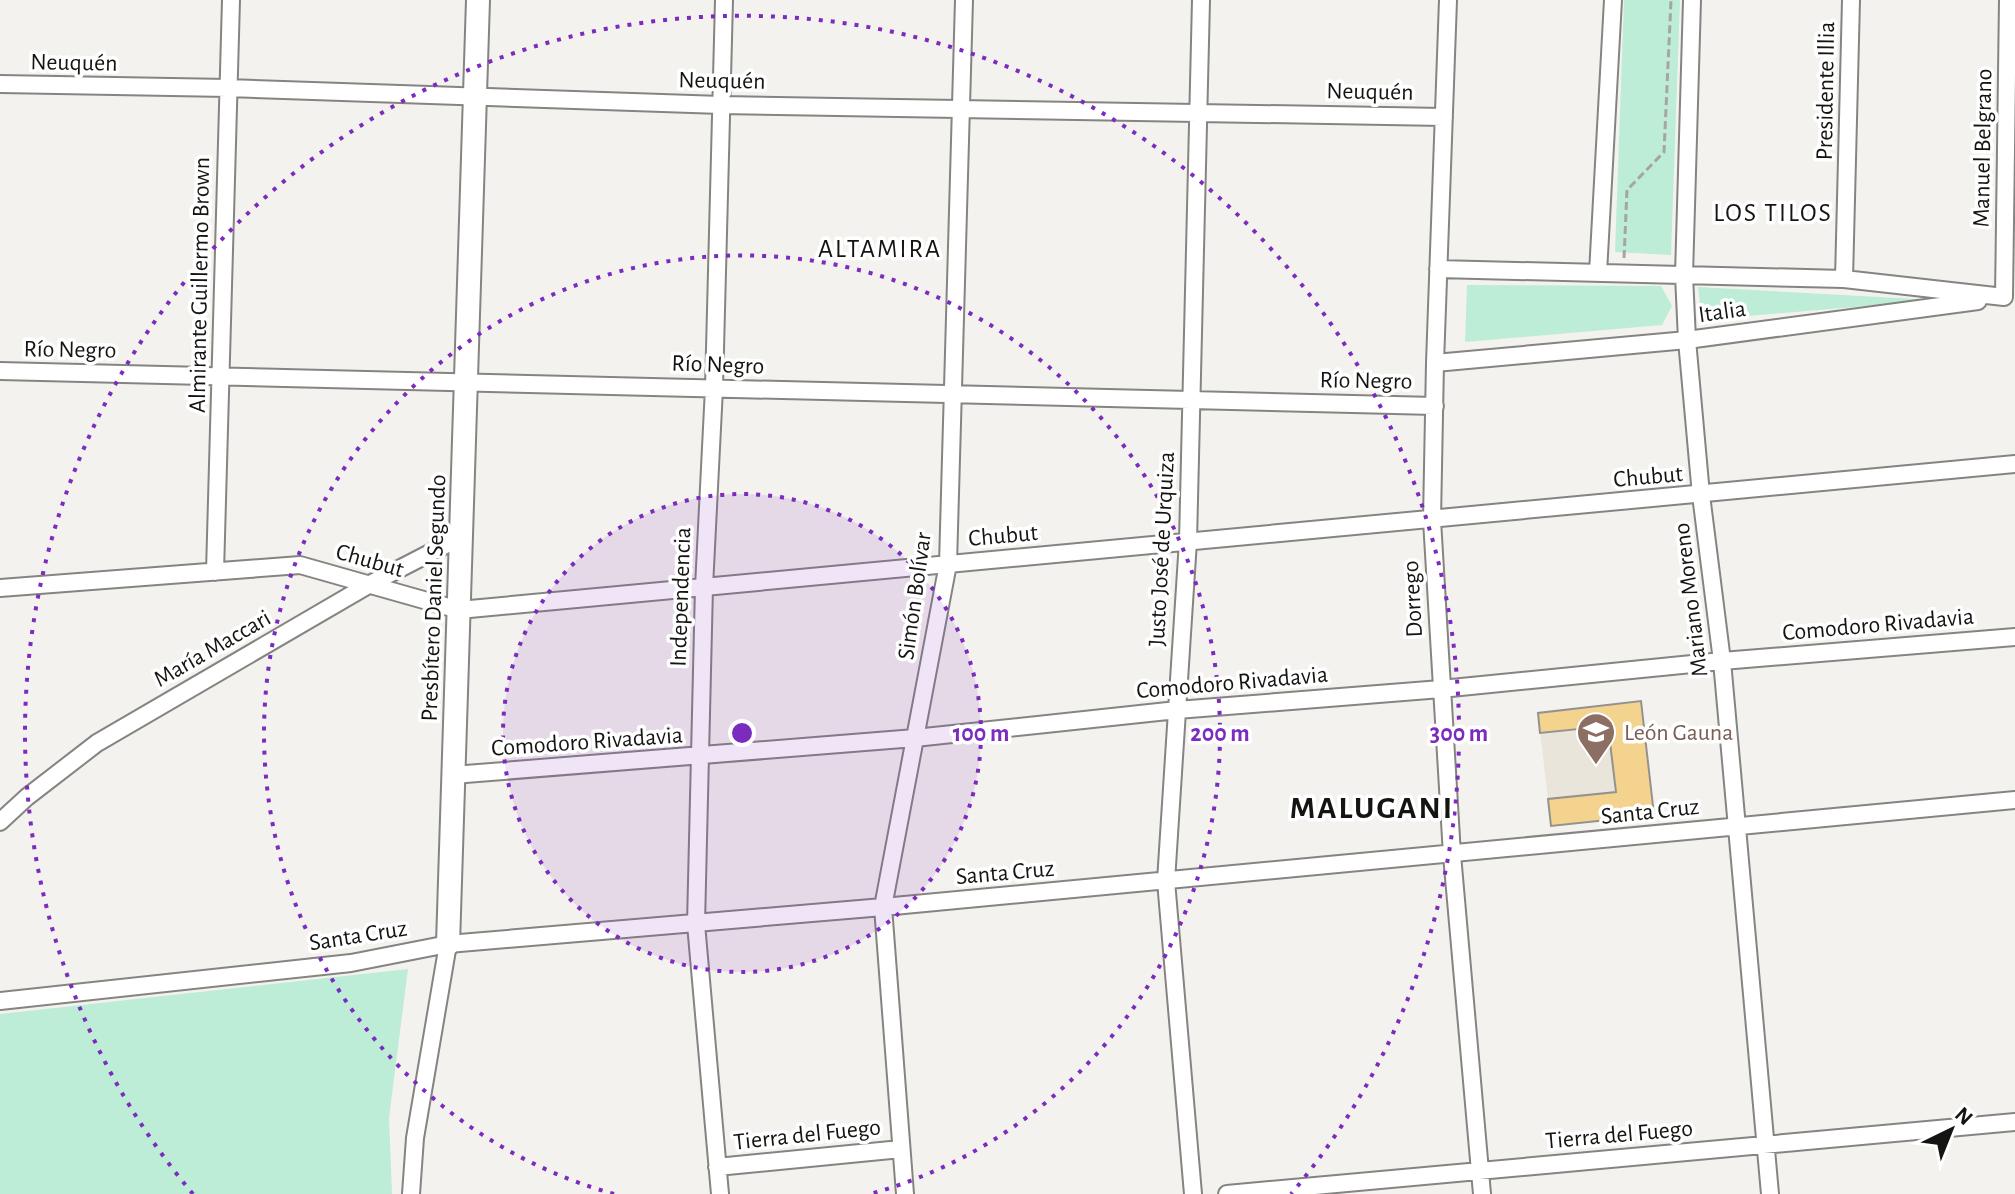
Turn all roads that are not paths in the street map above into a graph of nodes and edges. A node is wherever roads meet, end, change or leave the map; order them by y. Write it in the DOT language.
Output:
graph roads {
  1 [pos="231,0"];
  2 [pos="478,0"];
  3 [pos="724,0"];
  4 [pos="964,0"];
  5 [pos="1201,0"];
  6 [pos="1448,0"];
  7 [pos="1613,0"];
  8 [pos="1692,0"];
  9 [pos="1851,0"];
  10 [pos="2008,0"];
  11 [pos="0,84"];
  12 [pos="228,88"];
  13 [pos="475,96"];
  14 [pos="721,105"];
  15 [pos="960,108"];
  16 [pos="1198,113"];
  17 [pos="1444,117"];
  18 [pos="1438,269"];
  19 [pos="1598,273"];
  20 [pos="1684,275"];
  21 [pos="1844,279"];
  22 [pos="2010,297"];
  23 [pos="1687,340"];
  24 [pos="1435,363"];
  25 [pos="0,371"];
  26 [pos="221,376"];
  27 [pos="466,382"];
  28 [pos="714,388"];
  29 [pos="951,395"];
  30 [pos="1191,400"];
  31 [pos="1435,406"];
  32 [pos="2015,464"];
  33 [pos="1701,495"];
  34 [pos="1432,520"];
  35 [pos="461,537"];
  36 [pos="1188,541"];
  37 [pos="948,564"];
  38 [pos="215,572"];
  39 [pos="370,584"];
  40 [pos="704,587"];
  41 [pos="0,588"];
  42 [pos="459,610"];
  43 [pos="2015,637"];
  44 [pos="1722,661"];
  45 [pos="1441,689"];
  46 [pos="1177,710"];
  47 [pos="915,738"];
  48 [pos="699,758"];
  49 [pos="453,775"];
  50 [pos="2015,800"];
  51 [pos="0,822"];
  52 [pos="1735,827"];
  53 [pos="1452,855"];
  54 [pos="1166,881"];
  55 [pos="883,907"];
  56 [pos="696,924"];
  57 [pos="448,944"];
  58 [pos="0,1001"];
  59 [pos="2015,1122"];
  60 [pos="1765,1145"];
  61 [pos="901,1149"];
  62 [pos="717,1167"];
  63 [pos="1480,1171"];
  64 [pos="411,1194"];
  65 [pos="720,1194"];
  66 [pos="905,1194"];
  67 [pos="1193,1194"];
  68 [pos="1227,1194"];
  69 [pos="1482,1194"];
  70 [pos="1770,1194"];
  1 -- 12 [label="street, Almirante Guillermo Brown"];
  2 -- 13 [label="main road, Presbítero Daniel Segundo"];
  3 -- 14 [label="street, Independencia"];
  4 -- 15 [label="street, Simón Bolívar"];
  5 -- 16 [label="street, Justo José de Urquiza"];
  6 -- 17 [label="street, Dorrego"];
  7 -- 19 [label="street"];
  8 -- 20 [label="street, Mariano Moreno"];
  9 -- 21 [label="street, Presidente Illia"];
  10 -- 22 [label="street, Manuel Belgrano"];
  11 -- 12 [label="street, Neuquén"];
  12 -- 13 [label="street, Neuquén"];
  12 -- 26 [label="street, Almirante Guillermo Brown"];
  13 -- 14 [label="street, Neuquén"];
  13 -- 27 [label="main road, Presbítero Daniel Segundo"];
  14 -- 15 [label="street, Neuquén"];
  14 -- 28 [label="street, Independencia"];
  15 -- 16 [label="street, Neuquén"];
  15 -- 29 [label="street, Simón Bolívar"];
  16 -- 17 [label="street, Neuquén"];
  16 -- 30 [label="street, Justo José de Urquiza"];
  17 -- 18 [label="street, Dorrego"];
  18 -- 19 [label="street"];
  18 -- 24 [label="street, Dorrego"];
  19 -- 20 [label="street"];
  20 -- 21 [label="street"];
  20 -- 23 [label="street, Mariano Moreno"];
  21 -- 22 [label="street"];
  22 -- 23 [label="street, Italia"];
  23 -- 24 [label="street, Italia"];
  23 -- 33 [label="street, Mariano Moreno"];
  24 -- 31 [label="street, Dorrego"];
  25 -- 26 [label="street, Río Negro"];
  26 -- 27 [label="street, Río Negro"];
  26 -- 38 [label="street, Almirante Guillermo Brown"];
  27 -- 28 [label="street, Río Negro"];
  27 -- 35 [label="main road, Presbítero Daniel Segundo"];
  28 -- 29 [label="street, Río Negro"];
  28 -- 40 [label="street, Independencia"];
  29 -- 30 [label="street, Río Negro"];
  29 -- 37 [label="street, Simón Bolívar"];
  30 -- 31 [label="street, Río Negro"];
  30 -- 36 [label="street, Justo José de Urquiza"];
  31 -- 34 [label="street, Dorrego"];
  32 -- 33 [label="street, Chubut"];
  33 -- 34 [label="street, Chubut"];
  33 -- 44 [label="street, Mariano Moreno"];
  34 -- 36 [label="street, Chubut"];
  34 -- 45 [label="street, Dorrego"];
  35 -- 39 [label="street, María Maccari"];
  35 -- 42 [label="main road, Presbítero Daniel Segundo"];
  36 -- 37 [label="street, Chubut"];
  36 -- 46 [label="street, Justo José de Urquiza"];
  37 -- 40 [label="street, Chubut"];
  37 -- 47 [label="street, Simón Bolívar"];
  38 -- 39 [label="street, Chubut"];
  38 -- 41 [label="street, Chubut"];
  39 -- 42 [label="street, Chubut"];
  39 -- 51 [label="street, María Maccari"];
  40 -- 42 [label="street, Chubut"];
  40 -- 48 [label="street, Independencia"];
  42 -- 49 [label="main road, Presbítero Daniel Segundo"];
  43 -- 44 [label="street, Comodoro Rivadavia"];
  44 -- 45 [label="street, Comodoro Rivadavia"];
  44 -- 52 [label="street, Mariano Moreno"];
  45 -- 46 [label="street, Comodoro Rivadavia"];
  45 -- 53 [label="street, Dorrego"];
  46 -- 47 [label="street, Comodoro Rivadavia"];
  46 -- 54 [label="street, Justo José de Urquiza"];
  47 -- 48 [label="street, Comodoro Rivadavia"];
  47 -- 55 [label="street, Simón Bolívar"];
  48 -- 49 [label="street, Comodoro Rivadavia"];
  48 -- 56 [label="street, Independencia"];
  49 -- 57 [label="main road, Presbítero Daniel Segundo"];
  50 -- 52 [label="street, Santa Cruz"];
  52 -- 53 [label="street, Santa Cruz"];
  52 -- 60 [label="street, Mariano Moreno"];
  53 -- 54 [label="street, Santa Cruz"];
  53 -- 63 [label="street, Dorrego"];
  54 -- 55 [label="street, Santa Cruz"];
  54 -- 67 [label="street, Justo José de Urquiza"];
  55 -- 56 [label="street, Santa Cruz"];
  55 -- 61 [label="street, Simón Bolívar"];
  56 -- 57 [label="street, Santa Cruz"];
  56 -- 62 [label="street, Independencia"];
  57 -- 58 [label="street, Santa Cruz"];
  57 -- 64 [label="street, Presbítero Daniel Segundo"];
  59 -- 60 [label="street, Tierra del Fuego"];
  60 -- 63 [label="street, Tierra del Fuego"];
  60 -- 70 [label="street, Mariano Moreno"];
  61 -- 62 [label="street, Tierra del Fuego"];
  61 -- 66 [label="street, Simón Bolívar"];
  62 -- 65 [label="street, Independencia"];
  63 -- 68 [label="street, Tierra del Fuego"];
  63 -- 69 [label="street, Dorrego"];
}
